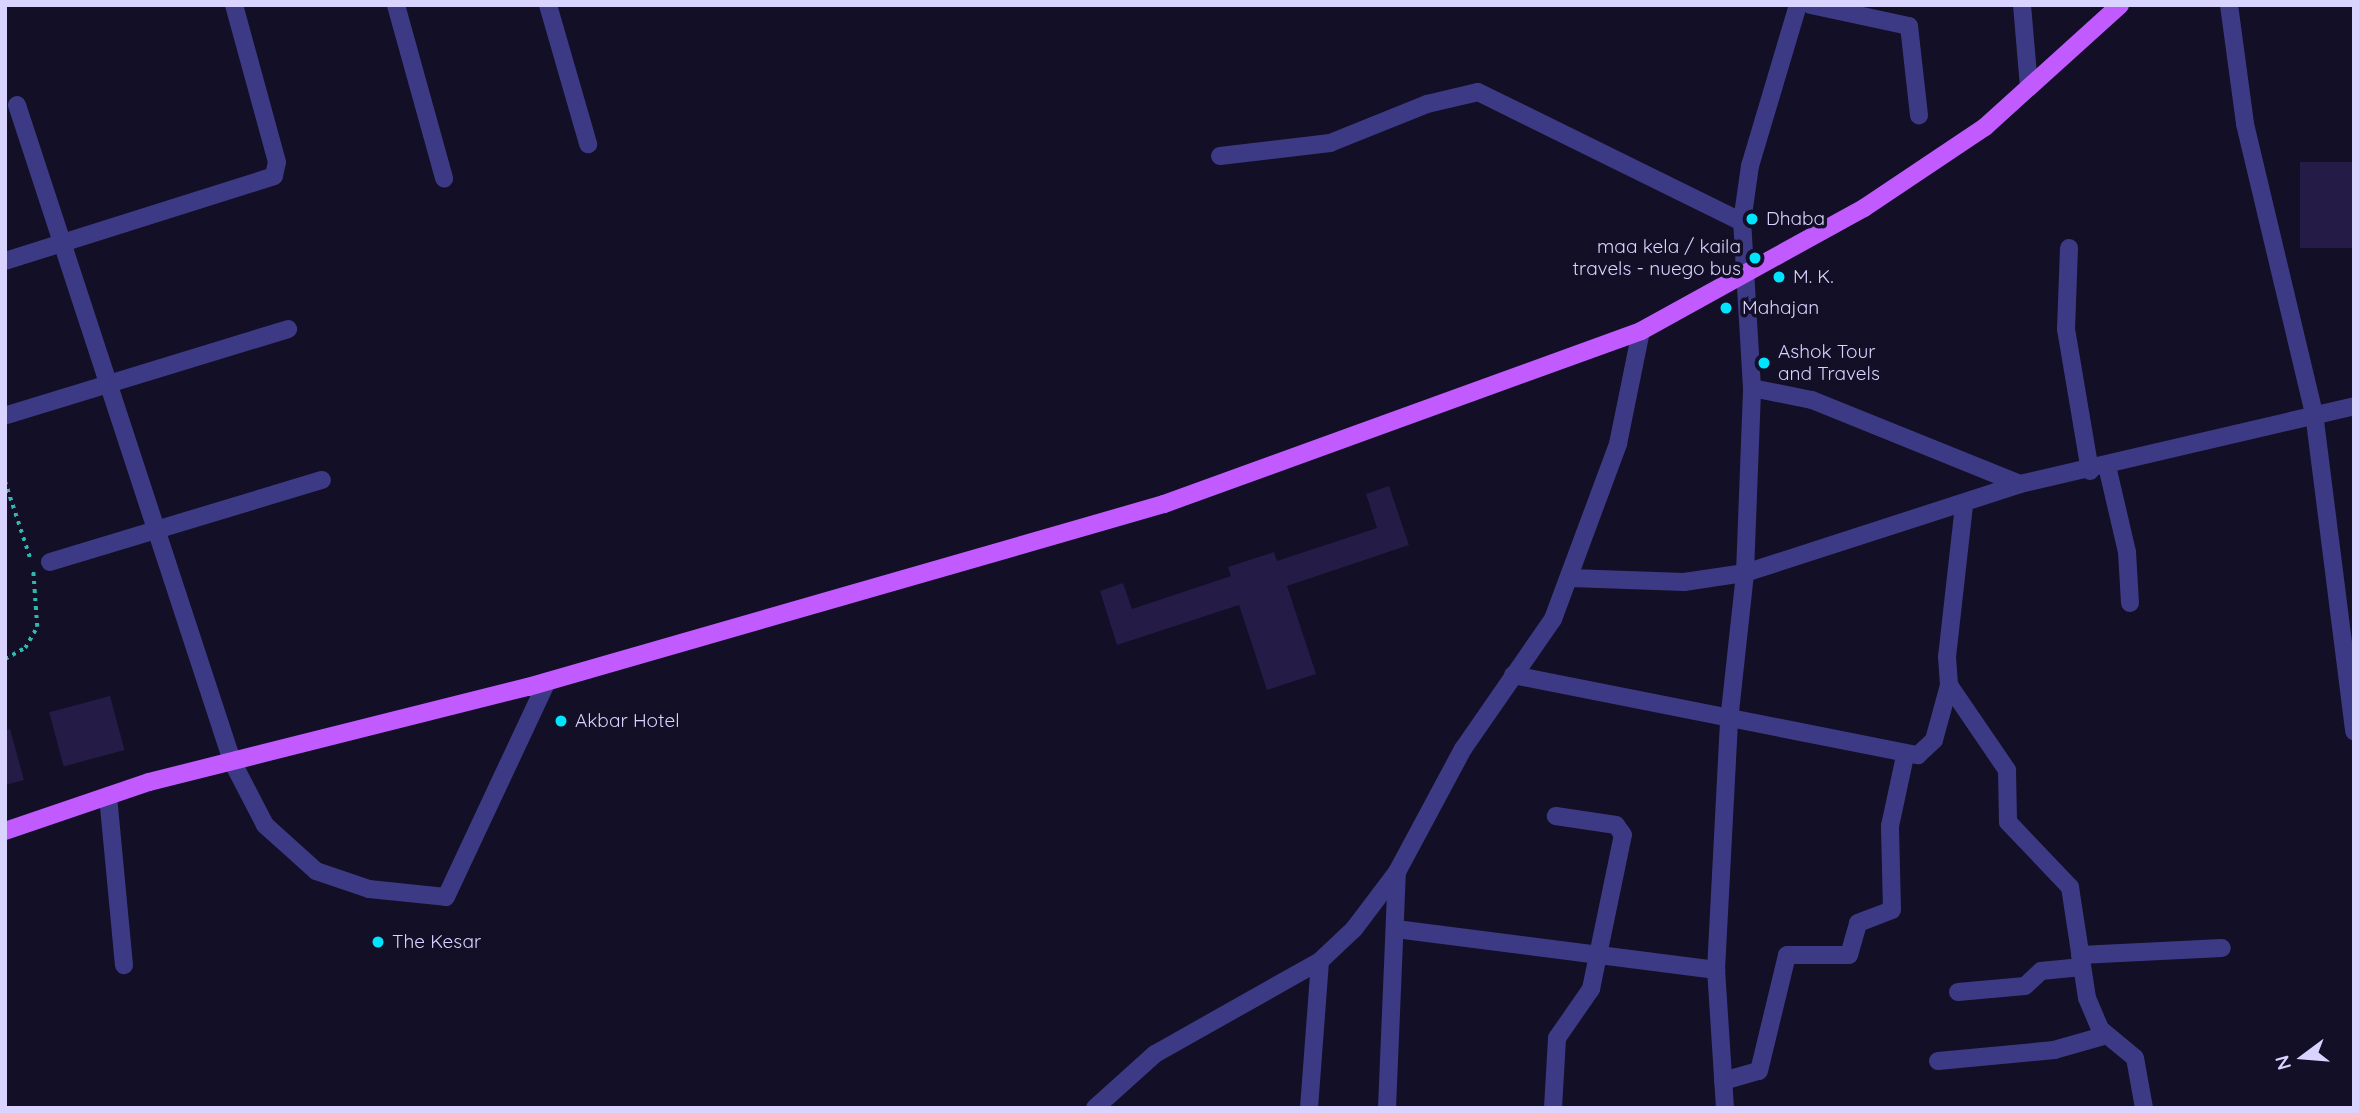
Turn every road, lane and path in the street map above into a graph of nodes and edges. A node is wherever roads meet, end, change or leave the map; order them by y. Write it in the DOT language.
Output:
graph roads {
  1 [pos="234,5"];
  2 [pos="396,5"];
  3 [pos="548,5"];
  4 [pos="1798,5"];
  5 [pos="1811,5"];
  6 [pos="2022,5"];
  7 [pos="2120,5"];
  8 [pos="2229,5"];
  9 [pos="2029,87"];
  10 [pos="17,105"];
  11 [pos="1919,116"];
  12 [pos="588,144"];
  13 [pos="1220,156"];
  14 [pos="444,178"];
  15 [pos="1742,222"];
  16 [pos="62,244"];
  17 [pos="2068,248"];
  18 [pos="5,261"];
  19 [pos="1742,276"];
  20 [pos="288,329"];
  21 [pos="1641,331"];
  22 [pos="107,383"];
  23 [pos="1752,388"];
  24 [pos="2354,407"];
  25 [pos="2314,414"];
  26 [pos="8,415"];
  27 [pos="2099,469"];
  28 [pos="322,480"];
  29 [pos="5,481"];
  30 [pos="2020,484"];
  31 [pos="1964,505"];
  32 [pos="155,529"];
  33 [pos="50,562"];
  34 [pos="1745,573"];
  35 [pos="1570,578"];
  36 [pos="2130,603"];
  37 [pos="5,659"];
  38 [pos="1513,675"];
  39 [pos="547,681"];
  40 [pos="1949,685"];
  41 [pos="1729,721"];
  42 [pos="2354,731"];
  43 [pos="1905,756"];
  44 [pos="232,761"];
  45 [pos="108,796"];
  46 [pos="1556,816"];
  47 [pos="5,831"];
  48 [pos="1397,872"];
  49 [pos="1396,929"];
  50 [pos="2222,948"];
  51 [pos="1600,955"];
  52 [pos="1320,961"];
  53 [pos="2081,961"];
  54 [pos="124,965"];
  55 [pos="1717,970"];
  56 [pos="1958,992"];
  57 [pos="2106,1035"];
  58 [pos="1938,1060"];
  59 [pos="1723,1081"];
  60 [pos="1095,1108"];
  61 [pos="1309,1108"];
  62 [pos="1387,1108"];
  63 [pos="1553,1108"];
  64 [pos="1725,1108"];
  65 [pos="2144,1108"];
  1 -- 16 [label="street"];
  2 -- 14 [label="street"];
  3 -- 12 [label="street"];
  4 -- 15 [label="street"];
  5 -- 11 [label="street"];
  6 -- 9 [label="street"];
  7 -- 9 [label="main road"];
  8 -- 25 [label="street"];
  9 -- 19 [label="main road"];
  10 -- 16 [label="street"];
  13 -- 15 [label="street"];
  15 -- 19 [label="street"];
  16 -- 18 [label="street"];
  16 -- 22 [label="street"];
  17 -- 27 [label="street"];
  19 -- 21 [label="main road"];
  19 -- 23 [label="street"];
  20 -- 22 [label="street"];
  21 -- 35 [label="street"];
  21 -- 39 [label="main road"];
  22 -- 26 [label="street"];
  22 -- 32 [label="street"];
  23 -- 30 [label="street"];
  23 -- 34 [label="street"];
  24 -- 25 [label="street"];
  25 -- 27 [label="street"];
  25 -- 42 [label="street"];
  27 -- 30 [label="street"];
  27 -- 36 [label="street"];
  28 -- 32 [label="street"];
  29 -- 37 [label="path"];
  30 -- 31 [label="street"];
  31 -- 34 [label="street"];
  31 -- 40 [label="street"];
  32 -- 33 [label="street"];
  32 -- 44 [label="street"];
  34 -- 35 [label="street"];
  34 -- 41 [label="street"];
  35 -- 38 [label="street"];
  38 -- 41 [label="street"];
  38 -- 48 [label="street"];
  39 -- 44 [label="main road"];
  39 -- 44 [label="street"];
  40 -- 43 [label="street"];
  40 -- 53 [label="street"];
  41 -- 43 [label="street"];
  41 -- 55 [label="street"];
  43 -- 59 [label="street"];
  44 -- 45 [label="main road"];
  45 -- 47 [label="main road"];
  45 -- 54 [label="street"];
  46 -- 51 [label="street"];
  48 -- 49 [label="street"];
  48 -- 52 [label="street"];
  49 -- 51 [label="street"];
  49 -- 62 [label="street"];
  50 -- 53 [label="street"];
  51 -- 55 [label="street"];
  51 -- 63 [label="street"];
  52 -- 60 [label="street"];
  52 -- 61 [label="street"];
  53 -- 56 [label="street"];
  53 -- 57 [label="street"];
  55 -- 59 [label="street"];
  57 -- 58 [label="street"];
  57 -- 65 [label="street"];
  59 -- 64 [label="street"];
}
